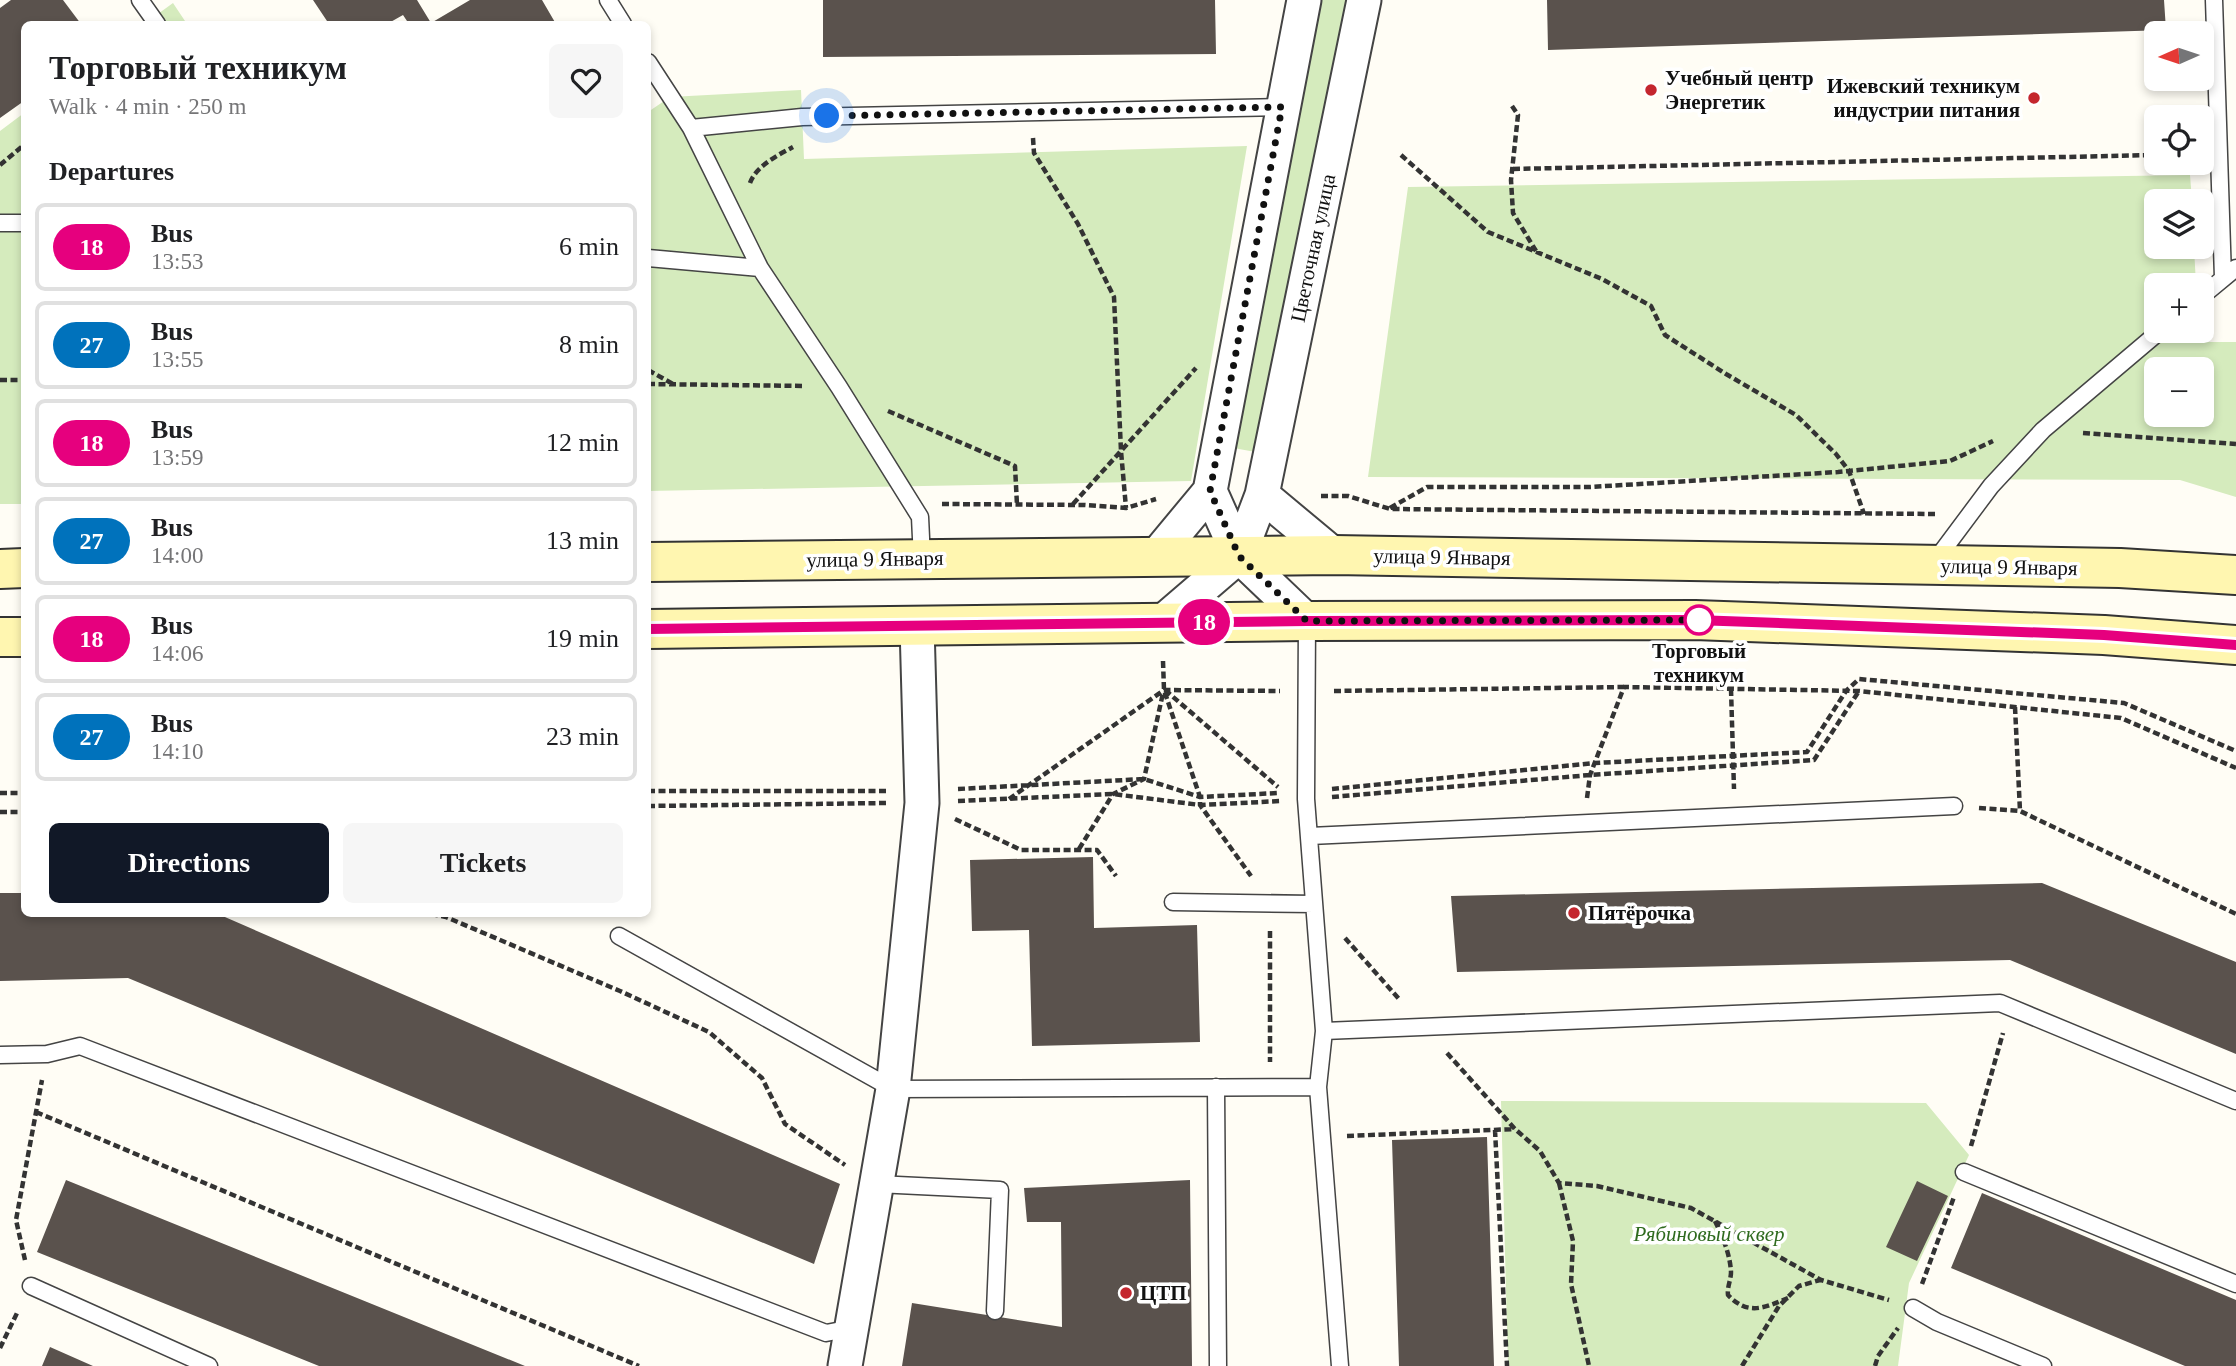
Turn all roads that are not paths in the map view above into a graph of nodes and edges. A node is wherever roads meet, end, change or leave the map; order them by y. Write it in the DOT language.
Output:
graph roads {
  1 [pos="140,0"];
  2 [pos="608,0"];
  3 [pos="1304,0"];
  4 [pos="1364,0"];
  5 [pos="2214,0"];
  6 [pos="155,21"];
  7 [pos="621,21"];
  8 [pos="651,67"];
  9 [pos="1282,107"];
  10 [pos="691,128"];
  11 [pos="0,223"];
  12 [pos="21,223"];
  13 [pos="651,258"];
  14 [pos="760,268"];
  15 [pos="2230,273"];
  16 [pos="2214,286"];
  17 [pos="2146,343"];
  18 [pos="1210,491"];
  19 [pos="1262,495"];
  20 [pos="1334,555"];
  21 [pos="1156,556"];
  22 [pos="1239,556"];
  23 [pos="922,559"];
  24 [pos="651,562"];
  25 [pos="1931,566"];
  26 [pos="21,568"];
  27 [pos="0,569"];
  28 [pos="2236,575"];
  29 [pos="1307,621"];
  30 [pos="1160,622"];
  31 [pos="917,625"];
  32 [pos="651,629"];
  33 [pos="0,637"];
  34 [pos="21,637"];
  35 [pos="2236,645"];
  36 [pos="1954,806"];
  37 [pos="1310,836"];
  38 [pos="1172,902"];
  39 [pos="1314,904"];
  40 [pos="619,936"];
  41 [pos="1324,1031"];
  42 [pos="0,1055"];
  43 [pos="1216,1087"];
  44 [pos="1318,1087"];
  45 [pos="893,1089"];
  46 [pos="2236,1101"];
  47 [pos="1964,1172"];
  48 [pos="864,1177"];
  49 [pos="2236,1284"];
  50 [pos="31,1286"];
  51 [pos="1913,1308"];
  52 [pos="995,1311"];
  53 [pos="852,1328"];
  54 [pos="209,1366"];
  55 [pos="845,1366"];
  56 [pos="1218,1366"];
  57 [pos="1340,1366"];
  58 [pos="2043,1366"];
  1 -- 6 [label="lane"];
  2 -- 7 [label="lane"];
  3 -- 9 [label="street"];
  4 -- 19 [label="street, Цветочная улица"];
  5 -- 15 [label="lane"];
  8 -- 10 [label="lane"];
  9 -- 10 [label="lane"];
  9 -- 18 [label="street"];
  10 -- 14 [label="lane"];
  11 -- 12 [label="lane"];
  13 -- 14 [label="lane"];
  14 -- 23 [label="lane"];
  15 -- 16 [label="lane"];
  17 -- 25 [label="lane"];
  18 -- 21 [label="street"];
  18 -- 22 [label="street"];
  19 -- 20 [label="street"];
  19 -- 22 [label="street, Цветочная улица"];
  20 -- 22 [label="main road, улица 9 Января"];
  20 -- 25 [label="main road, улица 9 Января"];
  21 -- 22 [label="main road, улица 9 Января"];
  21 -- 23 [label="main road, улица 9 Января"];
  22 -- 29 [label="street"];
  22 -- 30 [label="street"];
  23 -- 24 [label="main road, улица 9 Января"];
  25 -- 28 [label="main road, улица 9 Января"];
  26 -- 27 [label="main road"];
  29 -- 30 [label="main road"];
  29 -- 35 [label="main road"];
  29 -- 37 [label="lane"];
  30 -- 31 [label="main road"];
  31 -- 32 [label="main road"];
  31 -- 45 [label="street"];
  33 -- 34 [label="main road"];
  36 -- 37 [label="lane"];
  37 -- 39 [label="lane"];
  38 -- 39 [label="lane"];
  39 -- 41 [label="lane"];
  40 -- 45 [label="lane"];
  41 -- 44 [label="lane"];
  41 -- 46 [label="lane"];
  42 -- 53 [label="lane"];
  43 -- 44 [label="lane"];
  43 -- 45 [label="lane"];
  43 -- 56 [label="lane"];
  44 -- 57 [label="lane"];
  45 -- 48 [label="street"];
  47 -- 49 [label="lane"];
  48 -- 52 [label="lane"];
  48 -- 53 [label="street"];
  50 -- 54 [label="lane"];
  51 -- 58 [label="lane"];
  53 -- 55 [label="street"];
}
